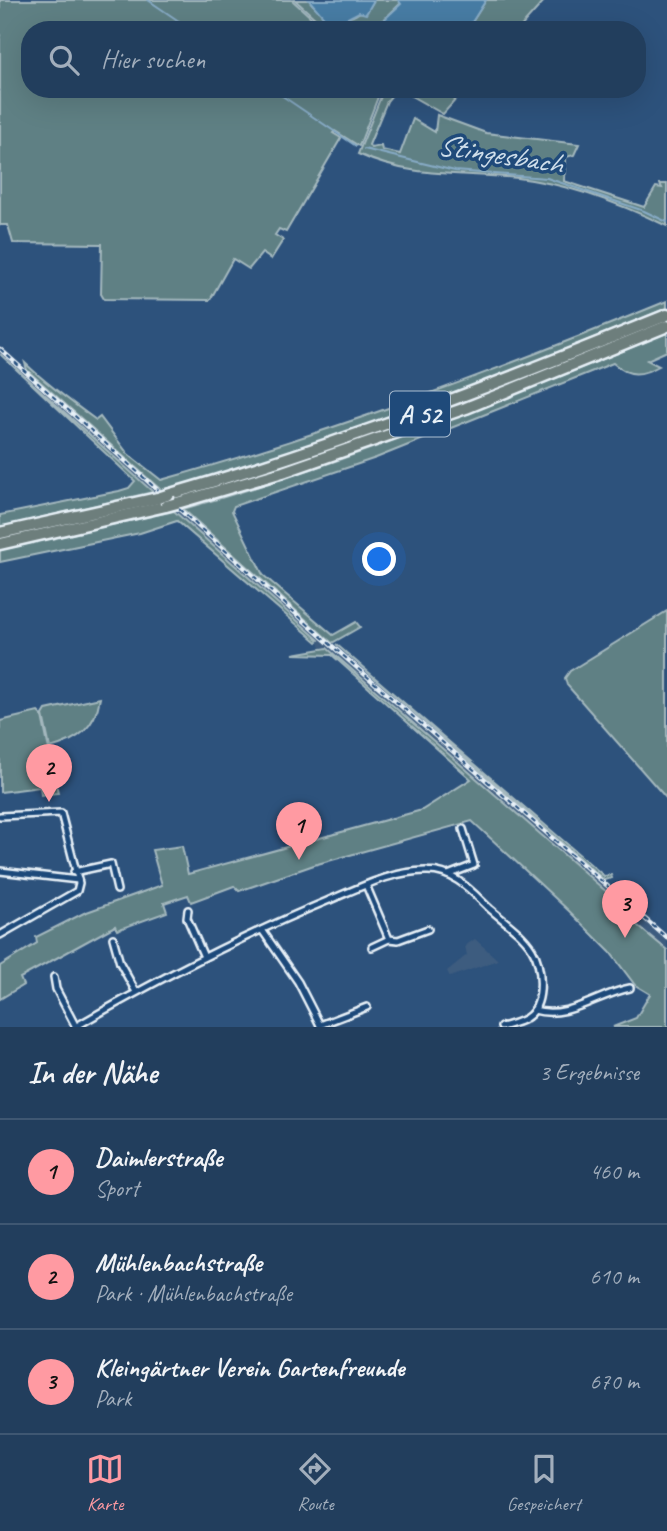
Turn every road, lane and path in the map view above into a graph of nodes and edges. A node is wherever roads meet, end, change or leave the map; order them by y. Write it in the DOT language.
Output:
graph roads {
  1 [pos="667,315"];
  2 [pos="667,326"];
  3 [pos="164,500"];
  4 [pos="0,533"];
  5 [pos="0,544"];
  6 [pos="0,816"];
  7 [pos="463,829"];
  8 [pos="0,871"];
  9 [pos="74,872"];
  10 [pos="448,875"];
  11 [pos="78,880"];
  12 [pos="366,885"];
  13 [pos="117,890"];
  14 [pos="188,910"];
  15 [pos="428,929"];
  16 [pos="262,930"];
  17 [pos="0,935"];
  18 [pos="113,938"];
  19 [pos="389,939"];
  20 [pos="372,947"];
  21 [pos="204,957"];
  22 [pos="54,977"];
  23 [pos="630,988"];
  24 [pos="136,992"];
  25 [pos="366,1007"];
  26 [pos="534,1010"];
  27 [pos="88,1020"];
  28 [pos="320,1026"];
  29 [pos="76,1027"];
  30 [pos="92,1027"];
  31 [pos="501,1027"];
  1 -- 3 [label="highway, A 52"];
  2 -- 3 [label="highway, A 52, bridge"];
  3 -- 4 [label="highway, A 52"];
  3 -- 5 [label="highway, A 52"];
  6 -- 9 [label="street"];
  7 -- 10 [label="street"];
  8 -- 11 [label="street"];
  9 -- 11 [label="street"];
  9 -- 13 [label="street"];
  10 -- 12 [label="street"];
  10 -- 26 [label="street"];
  11 -- 17 [label="street"];
  12 -- 16 [label="street"];
  12 -- 19 [label="street"];
  14 -- 21 [label="street"];
  15 -- 19 [label="street"];
  16 -- 21 [label="street"];
  16 -- 28 [label="street"];
  18 -- 24 [label="street"];
  19 -- 20 [label="street"];
  21 -- 24 [label="street"];
  22 -- 29 [label="street"];
  23 -- 26 [label="street"];
  24 -- 27 [label="street"];
  25 -- 28 [label="street"];
  26 -- 31 [label="street"];
  27 -- 29 [label="street"];
  27 -- 30 [label="street"];
}
